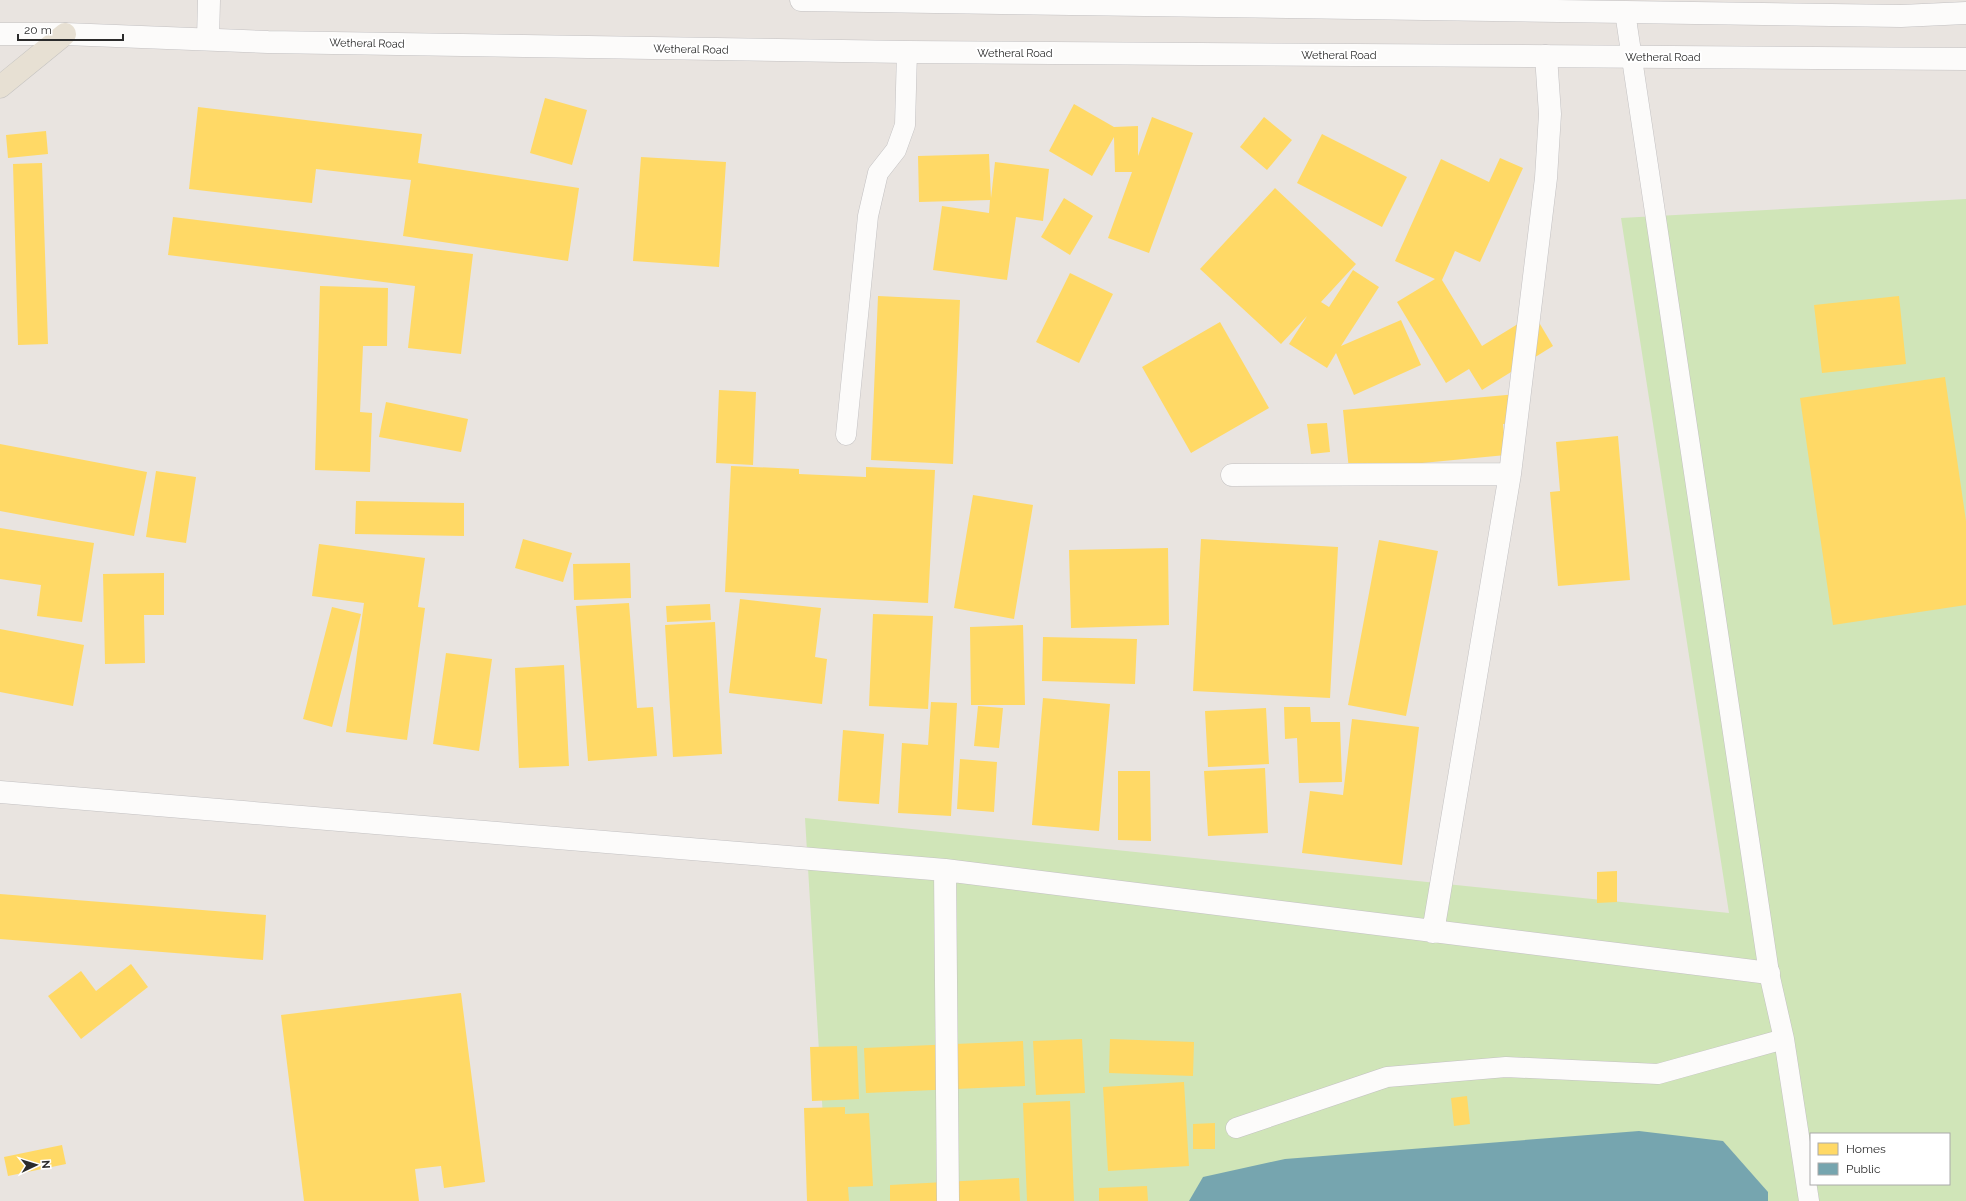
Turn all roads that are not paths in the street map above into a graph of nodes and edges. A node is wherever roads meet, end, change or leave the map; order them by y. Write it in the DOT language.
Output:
graph roads {
  1 [pos="209,0"];
  2 [pos="801,0"];
  3 [pos="1625,12"];
  4 [pos="1966,13"];
  5 [pos="0,34"];
  6 [pos="65,34"];
  7 [pos="208,39"];
  8 [pos="907,52"];
  9 [pos="1546,56"];
  10 [pos="1632,57"];
  11 [pos="1966,59"];
  12 [pos="0,87"];
  13 [pos="846,435"];
  14 [pos="1232,474"];
  15 [pos="1510,474"];
  16 [pos="0,792"];
  17 [pos="945,870"];
  18 [pos="1433,932"];
  19 [pos="1769,973"];
  20 [pos="1784,1039"];
  21 [pos="1236,1128"];
  22 [pos="948,1201"];
  23 [pos="1809,1201"];
  1 -- 7 [label="street"];
  2 -- 3 [label="street"];
  3 -- 4 [label="street"];
  3 -- 10 [label="lane"];
  5 -- 6 [label="street, Wetheral Road"];
  6 -- 7 [label="street, Wetheral Road"];
  6 -- 12 [label="main road"];
  7 -- 8 [label="street, Wetheral Road"];
  8 -- 9 [label="street, Wetheral Road"];
  8 -- 13 [label="lane"];
  9 -- 10 [label="street, Wetheral Road"];
  9 -- 15 [label="street"];
  10 -- 11 [label="street, Wetheral Road"];
  10 -- 19 [label="lane"];
  14 -- 15 [label="street"];
  15 -- 18 [label="street"];
  16 -- 17 [label="street"];
  17 -- 18 [label="street"];
  17 -- 22 [label="street"];
  18 -- 19 [label="street"];
  19 -- 20 [label="lane"];
  20 -- 21 [label="lane"];
  20 -- 23 [label="lane"];
}
